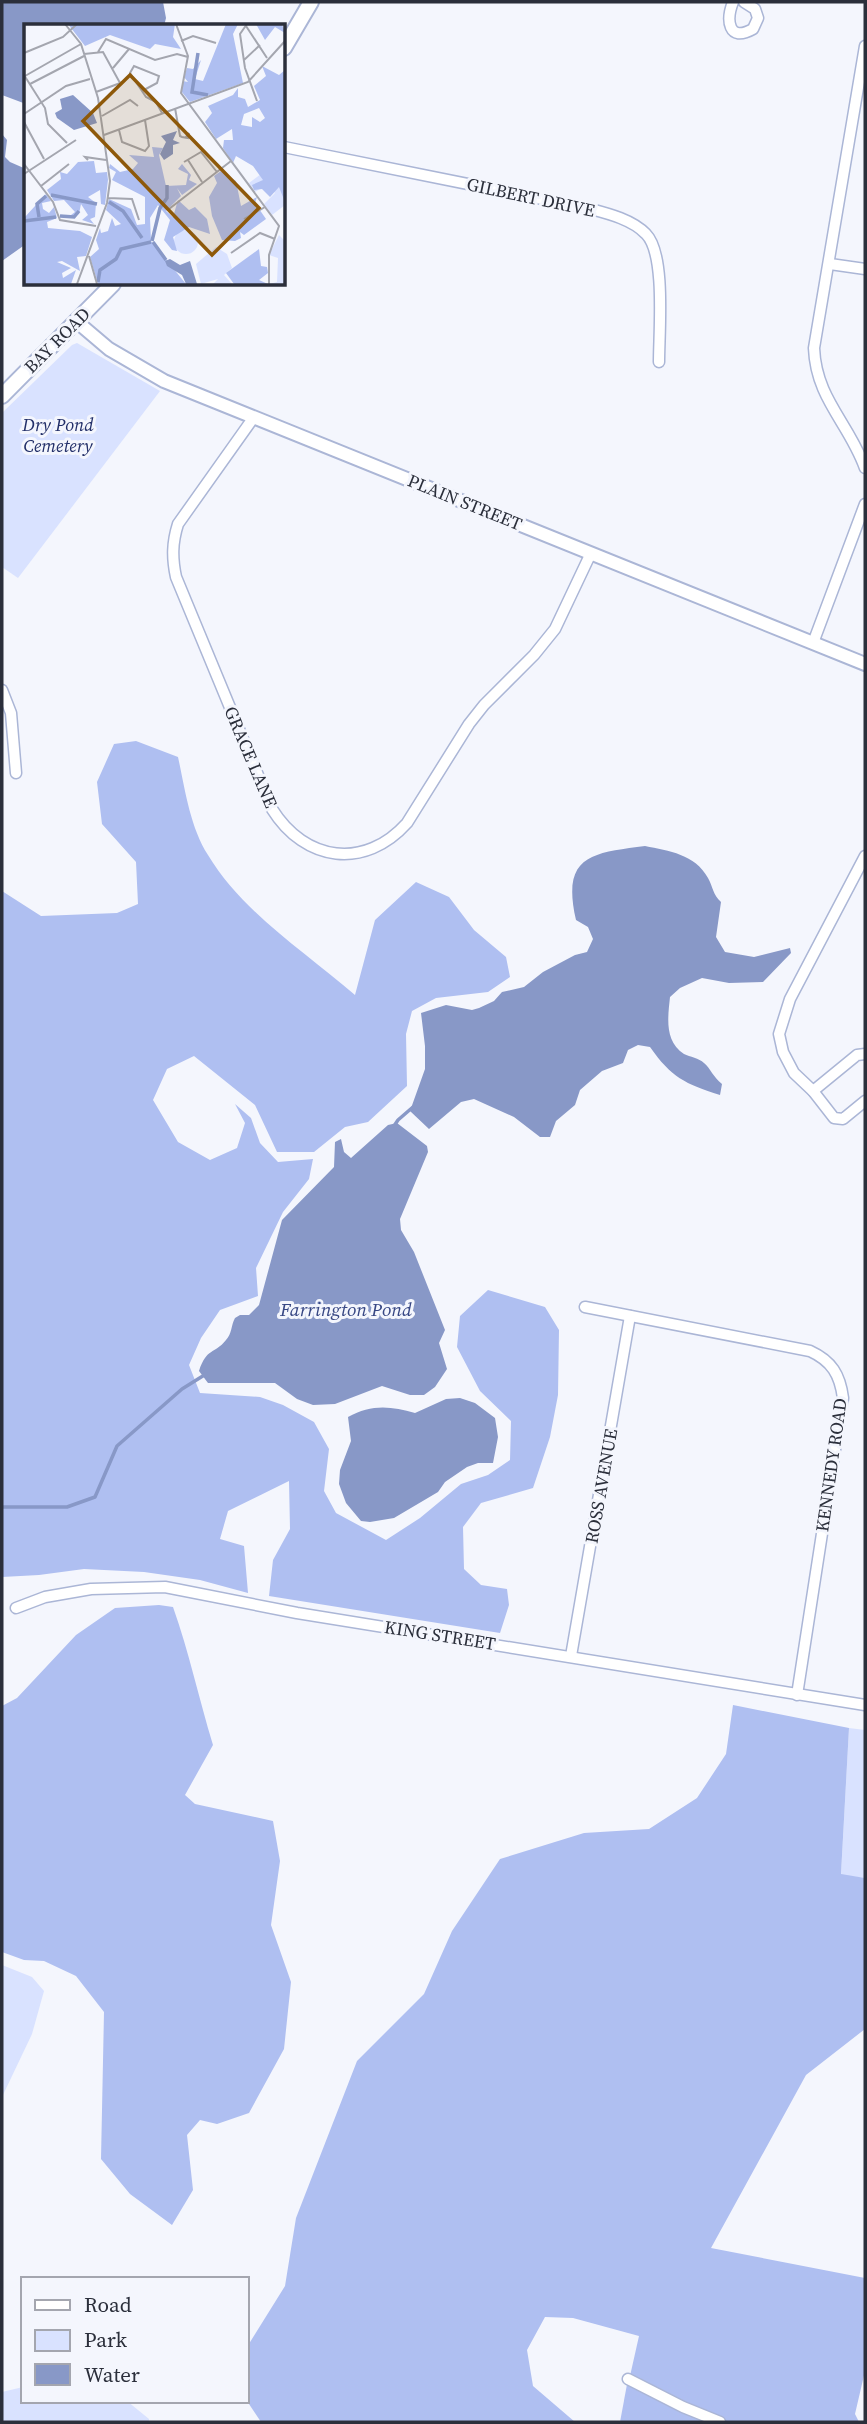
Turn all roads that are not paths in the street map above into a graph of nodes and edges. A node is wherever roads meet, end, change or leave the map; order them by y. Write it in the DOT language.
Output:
graph roads {
  1 [pos="311,2"];
  2 [pos="733,2"];
  3 [pos="744,2"];
  4 [pos="285,46"];
  5 [pos="865,46"];
  6 [pos="285,147"];
  7 [pos="830,264"];
  8 [pos="865,269"];
  9 [pos="112,285"];
  10 [pos="76,321"];
  11 [pos="660,362"];
  12 [pos="2,397"];
  13 [pos="254,417"];
  14 [pos="865,468"];
  15 [pos="865,504"];
  16 [pos="591,553"];
  17 [pos="813,643"];
  18 [pos="865,664"];
  19 [pos="2,690"];
  20 [pos="16,773"];
  21 [pos="865,856"];
  22 [pos="865,1054"];
  23 [pos="813,1091"];
  24 [pos="865,1101"];
  25 [pos="585,1307"];
  26 [pos="631,1316"];
  27 [pos="16,1608"];
  28 [pos="571,1657"];
  29 [pos="797,1695"];
  30 [pos="865,1705"];
  31 [pos="628,2379"];
  32 [pos="720,2422"];
  1 -- 4 [label="main road"];
  2 -- 3 [label="street"];
  5 -- 7 [label="street"];
  6 -- 11 [label="street, GILBERT DRIVE"];
  7 -- 8 [label="street"];
  7 -- 14 [label="street"];
  9 -- 10 [label="main road, BAY ROAD"];
  10 -- 12 [label="main road, BAY ROAD"];
  10 -- 13 [label="street, PLAIN STREET"];
  13 -- 16 [label="street, PLAIN STREET"];
  13 -- 16 [label="street, GRACE LANE"];
  15 -- 17 [label="street"];
  16 -- 17 [label="street, PLAIN STREET"];
  17 -- 18 [label="street, PLAIN STREET"];
  19 -- 20 [label="street"];
  21 -- 23 [label="street"];
  22 -- 23 [label="street"];
  23 -- 24 [label="street"];
  25 -- 26 [label="street, KENNEDY ROAD"];
  26 -- 28 [label="street, ROSS AVENUE"];
  26 -- 29 [label="street, KENNEDY ROAD"];
  27 -- 28 [label="street, KING STREET"];
  28 -- 29 [label="street, KING STREET"];
  29 -- 30 [label="street, KING STREET"];
  31 -- 32 [label="street"];
}
